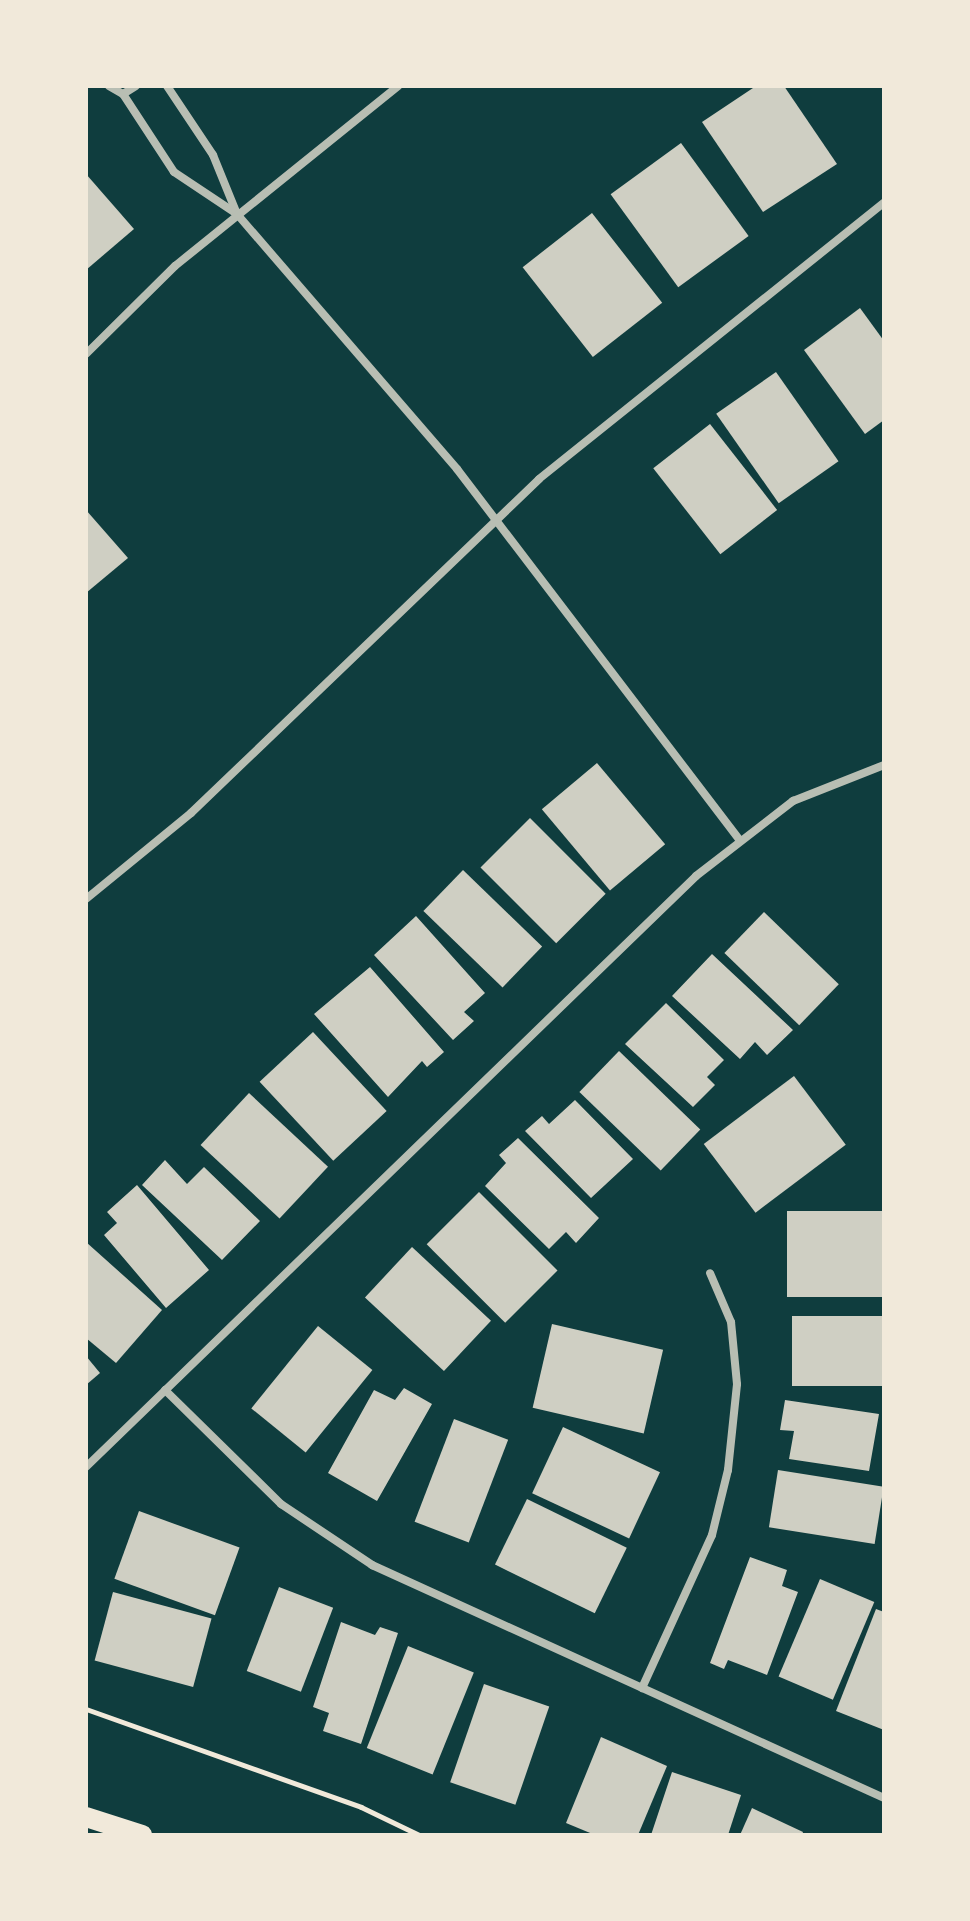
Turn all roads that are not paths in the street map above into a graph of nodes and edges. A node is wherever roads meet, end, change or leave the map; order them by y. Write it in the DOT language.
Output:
graph roads {
  1 [pos="109,86"];
  2 [pos="136,86"];
  3 [pos="167,86"];
  4 [pos="398,86"];
  5 [pos="123,94"];
  6 [pos="884,203"];
  7 [pos="237,214"];
  8 [pos="86,354"];
  9 [pos="497,519"];
  10 [pos="884,765"];
  11 [pos="740,840"];
  12 [pos="86,899"];
  13 [pos="710,1273"];
  14 [pos="165,1390"];
  15 [pos="86,1467"];
  16 [pos="642,1688"];
  17 [pos="884,1798"];
  18 [pos="86,1817"];
  19 [pos="142,1835"];
  1 -- 5 [label="street"];
  2 -- 5 [label="street"];
  3 -- 7 [label="street"];
  4 -- 7 [label="street"];
  5 -- 7 [label="street"];
  6 -- 9 [label="street"];
  7 -- 8 [label="street"];
  7 -- 9 [label="street"];
  9 -- 11 [label="street"];
  9 -- 12 [label="street"];
  10 -- 11 [label="street"];
  11 -- 14 [label="street"];
  13 -- 16 [label="street"];
  14 -- 15 [label="street"];
  14 -- 16 [label="street"];
  16 -- 17 [label="street"];
  18 -- 19 [label="main road"];
}
